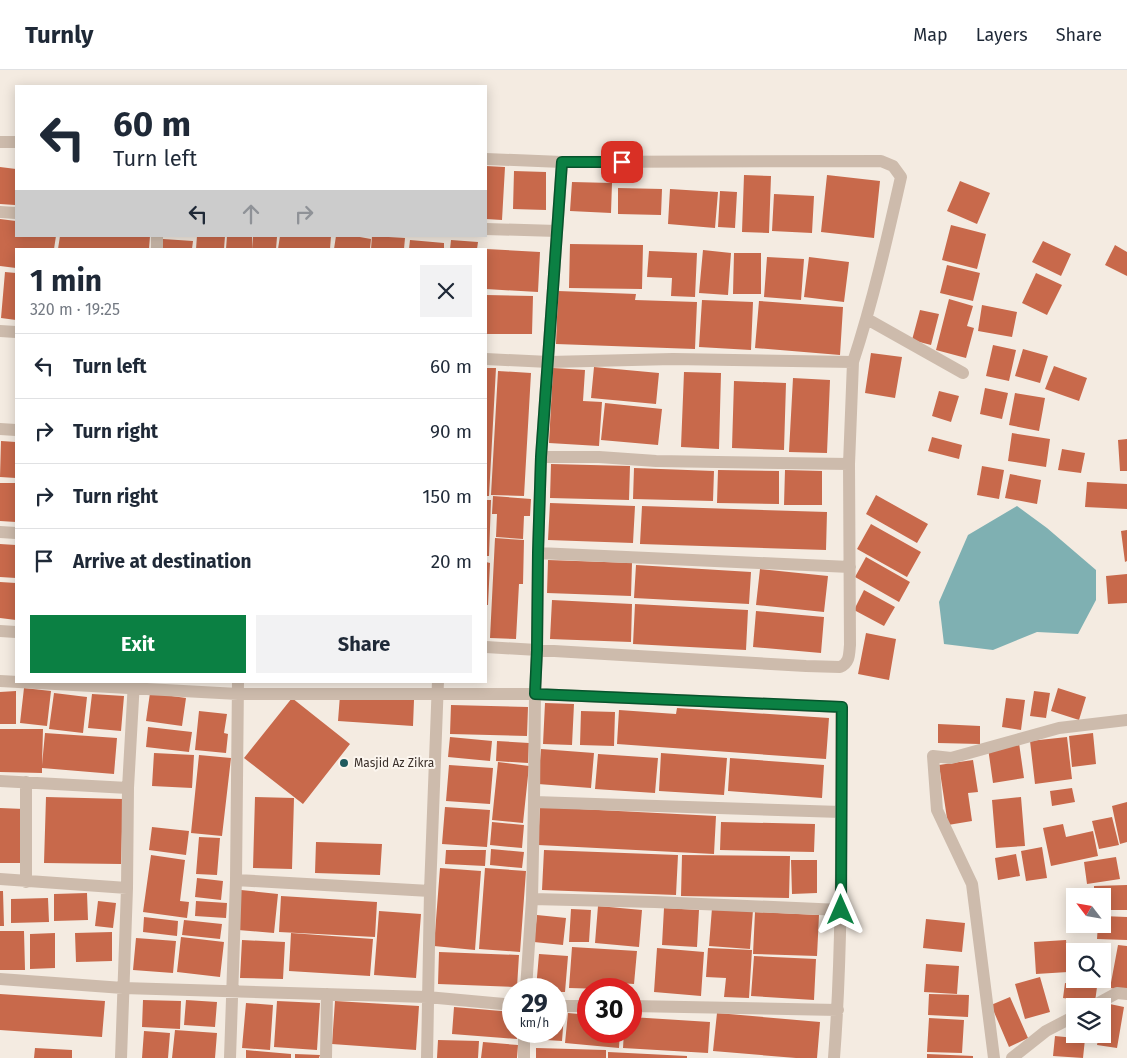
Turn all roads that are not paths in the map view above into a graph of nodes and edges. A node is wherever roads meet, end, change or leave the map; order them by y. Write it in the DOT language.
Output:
graph roads {
  1 [pos="0,142"];
  2 [pos="15,142"];
  3 [pos="487,159"];
  4 [pos="562,162"];
  5 [pos="0,212"];
  6 [pos="15,213"];
  7 [pos="487,229"];
  8 [pos="557,231"];
  9 [pos="867,319"];
  10 [pos="0,331"];
  11 [pos="15,332"];
  12 [pos="487,359"];
  13 [pos="548,362"];
  14 [pos="853,362"];
  15 [pos="963,373"];
  16 [pos="0,430"];
  17 [pos="15,430"];
  18 [pos="541,457"];
  19 [pos="849,464"];
  20 [pos="0,532"];
  21 [pos="15,533"];
  22 [pos="538,553"];
  23 [pos="850,567"];
  24 [pos="0,631"];
  25 [pos="15,632"];
  26 [pos="487,647"];
  27 [pos="537,650"];
  28 [pos="0,681"];
  29 [pos="15,681"];
  30 [pos="66,683"];
  31 [pos="438,683"];
  32 [pos="133,685"];
  33 [pos="238,687"];
  34 [pos="438,694"];
  35 [pos="535,694"];
  36 [pos="1127,720"];
  37 [pos="0,781"];
  38 [pos="26,782"];
  39 [pos="128,788"];
  40 [pos="534,802"];
  41 [pos="841,812"];
  42 [pos="0,879"];
  43 [pos="236,880"];
  44 [pos="26,882"];
  45 [pos="127,888"];
  46 [pos="430,891"];
  47 [pos="532,900"];
  48 [pos="841,910"];
  49 [pos="527,978"];
  50 [pos="0,979"];
  51 [pos="124,988"];
  52 [pos="231,991"];
  53 [pos="327,994"];
  54 [pos="1127,994"];
  55 [pos="427,998"];
  56 [pos="1108,998"];
  57 [pos="502,1004"];
  58 [pos="642,1006"];
  59 [pos="838,1010"];
  60 [pos="1066,1021"];
  61 [pos="524,1043"];
  62 [pos="121,1058"];
  63 [pos="230,1058"];
  64 [pos="326,1058"];
  65 [pos="427,1058"];
  66 [pos="524,1058"];
  67 [pos="834,1058"];
  68 [pos="994,1058"];
  69 [pos="1012,1058"];
  1 -- 2 [label="street"];
  3 -- 4 [label="street"];
  4 -- 8 [label="street"];
  4 -- 9 [label="street"];
  5 -- 6 [label="street"];
  7 -- 8 [label="street"];
  8 -- 13 [label="street"];
  9 -- 14 [label="street"];
  9 -- 15 [label="street"];
  10 -- 11 [label="street"];
  12 -- 13 [label="street"];
  13 -- 14 [label="street"];
  13 -- 18 [label="street"];
  14 -- 19 [label="street"];
  16 -- 17 [label="street"];
  18 -- 19 [label="street"];
  18 -- 22 [label="street"];
  19 -- 23 [label="street"];
  20 -- 21 [label="street"];
  22 -- 23 [label="street"];
  22 -- 27 [label="street"];
  23 -- 27 [label="street"];
  24 -- 25 [label="street"];
  26 -- 27 [label="street"];
  27 -- 35 [label="street"];
  28 -- 29 [label="street"];
  30 -- 32 [label="street"];
  31 -- 34 [label="street"];
  32 -- 33 [label="street"];
  32 -- 39 [label="street"];
  33 -- 34 [label="street"];
  33 -- 43 [label="street"];
  34 -- 35 [label="street"];
  34 -- 46 [label="street"];
  35 -- 40 [label="street"];
  35 -- 41 [label="street"];
  36 -- 68 [label="street"];
  37 -- 38 [label="street"];
  38 -- 39 [label="street"];
  38 -- 44 [label="street"];
  39 -- 45 [label="street"];
  40 -- 41 [label="street"];
  40 -- 47 [label="street"];
  41 -- 48 [label="street"];
  42 -- 44 [label="street"];
  43 -- 46 [label="street"];
  43 -- 52 [label="street"];
  44 -- 45 [label="street"];
  45 -- 51 [label="street"];
  46 -- 55 [label="street"];
  47 -- 48 [label="street"];
  47 -- 49 [label="street"];
  48 -- 59 [label="street"];
  50 -- 51 [label="street"];
  51 -- 52 [label="street"];
  51 -- 62 [label="street"];
  52 -- 53 [label="street"];
  52 -- 63 [label="street"];
  53 -- 55 [label="street"];
  53 -- 64 [label="street"];
  54 -- 56 [label="street"];
  55 -- 57 [label="street"];
  55 -- 65 [label="street"];
  58 -- 59 [label="street"];
  59 -- 67 [label="street"];
  60 -- 69 [label="street"];
  61 -- 66 [label="street"];
}
